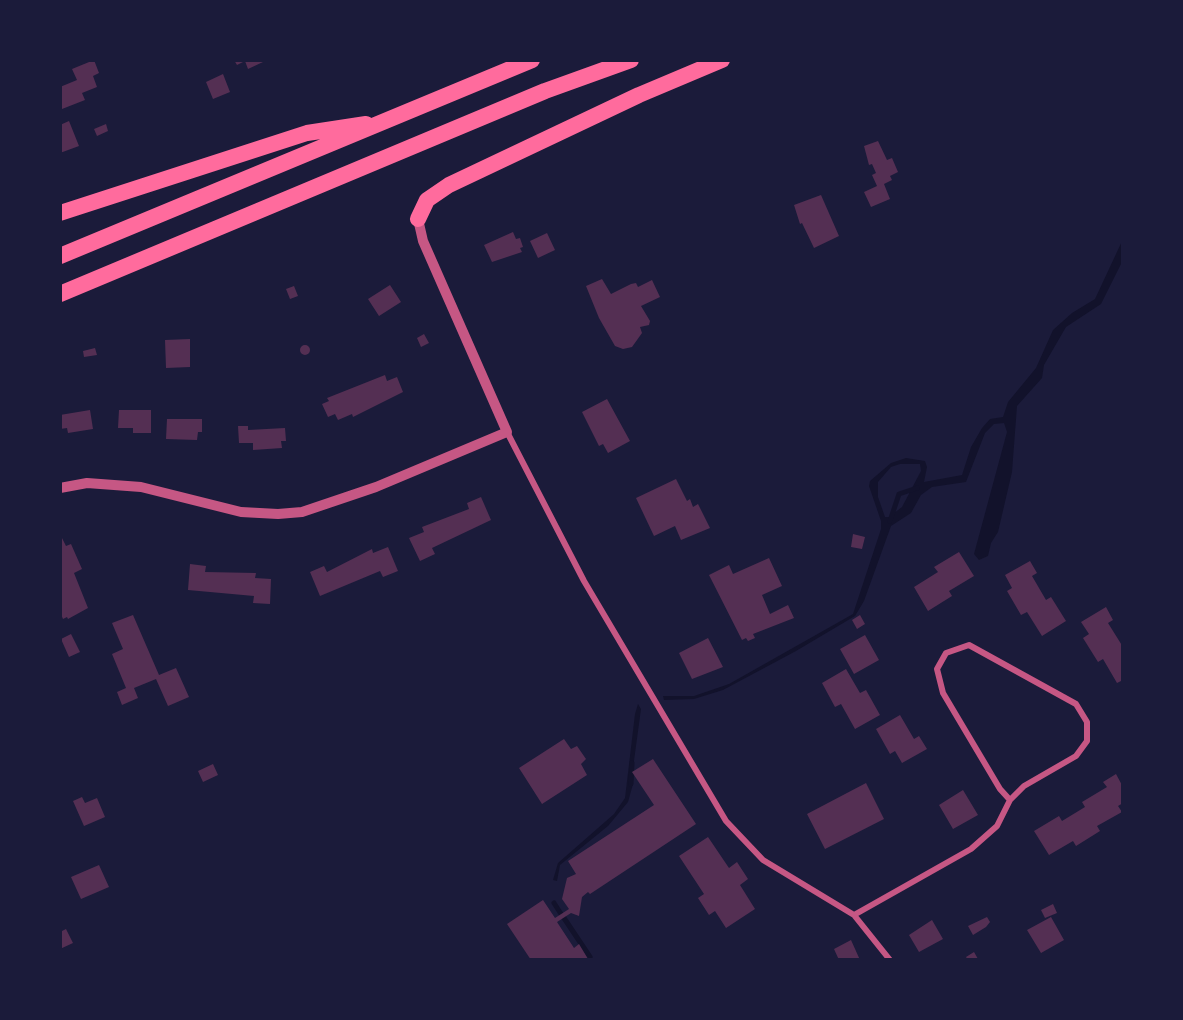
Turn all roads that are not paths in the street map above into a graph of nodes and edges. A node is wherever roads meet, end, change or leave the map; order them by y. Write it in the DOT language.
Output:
graph roads {
  1 [pos="532,60"];
  2 [pos="631,60"];
  3 [pos="722,60"];
  4 [pos="379,123"];
  5 [pos="60,213"];
  6 [pos="418,219"];
  7 [pos="60,256"];
  8 [pos="60,294"];
  9 [pos="507,432"];
  10 [pos="60,488"];
  11 [pos="1010,800"];
  12 [pos="854,915"];
  13 [pos="890,960"];
  1 -- 4 [label="highway"];
  2 -- 8 [label="highway"];
  3 -- 6 [label="highway"];
  4 -- 5 [label="highway"];
  4 -- 7 [label="highway"];
  6 -- 9 [label="street"];
  9 -- 10 [label="street"];
  9 -- 12 [label="street"];
  11 -- 11 [label="street"];
  11 -- 12 [label="street"];
  12 -- 13 [label="street"];
}
